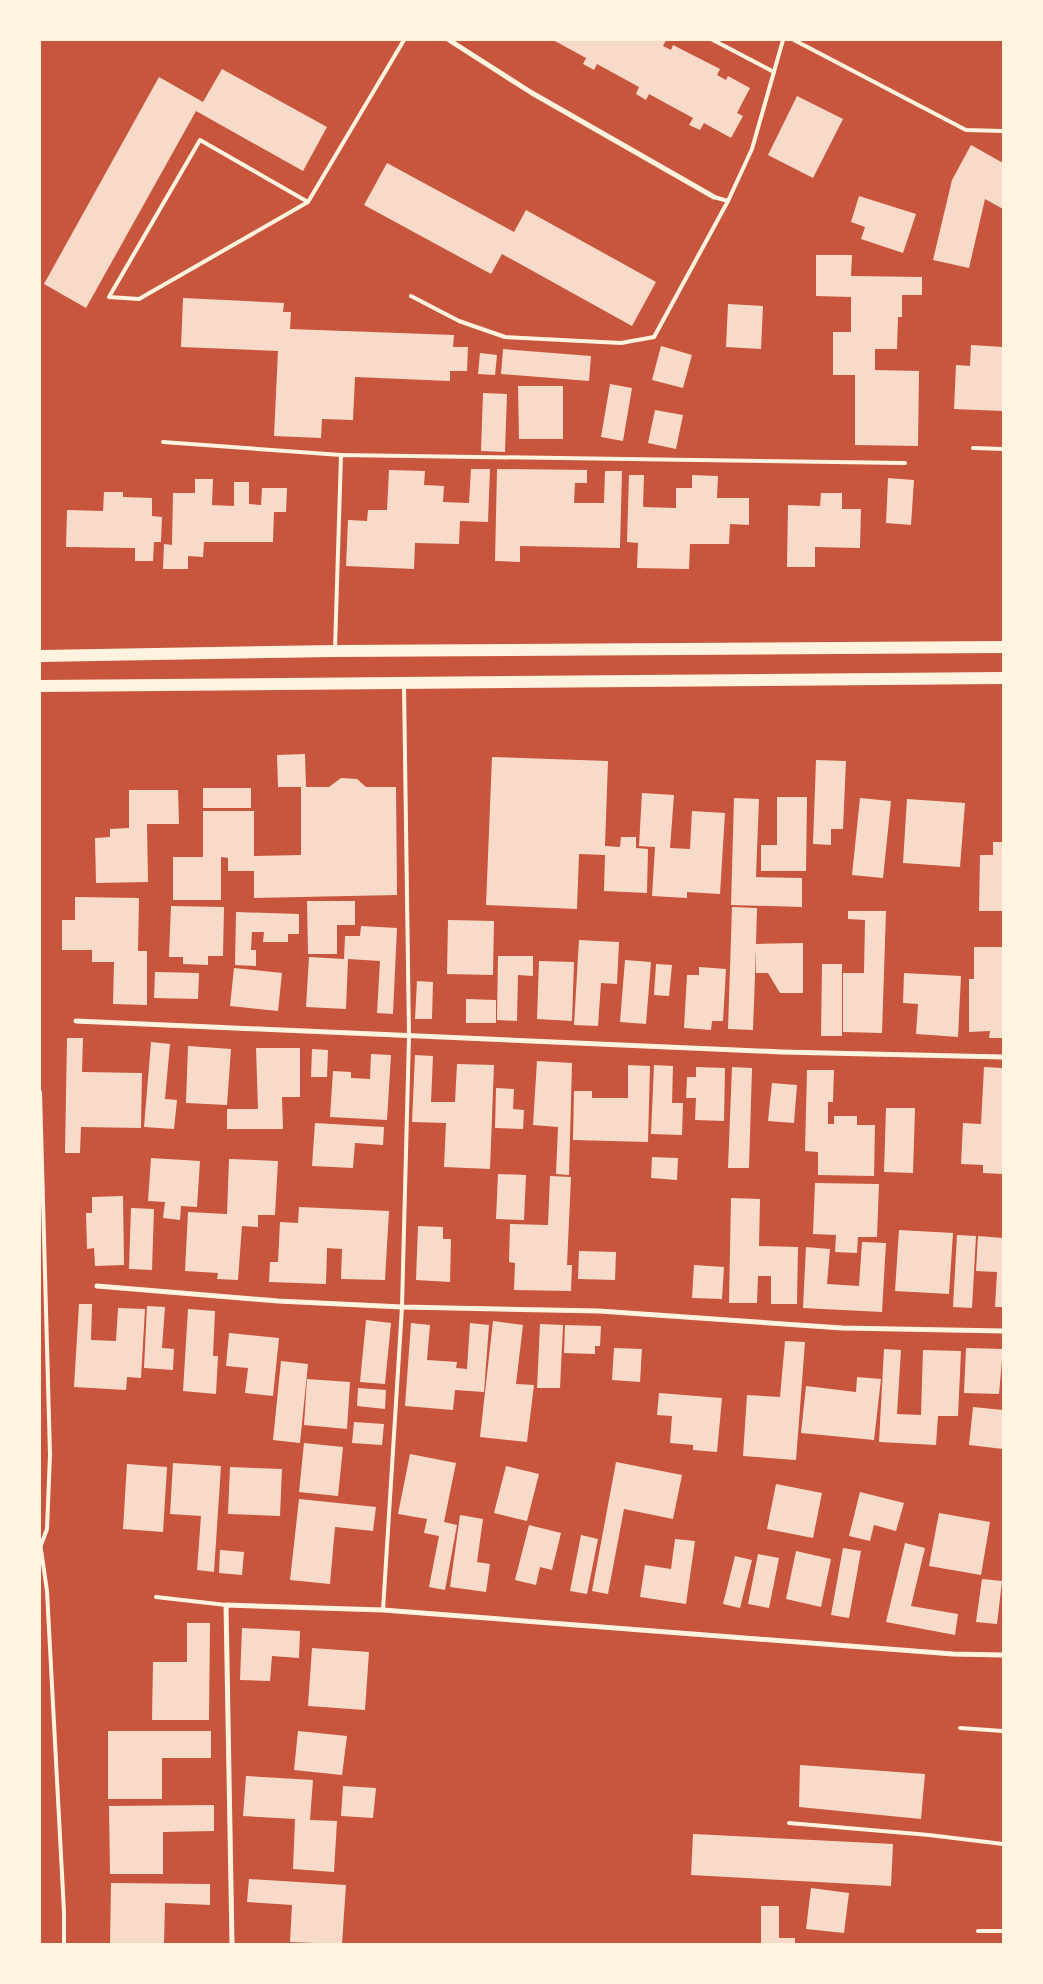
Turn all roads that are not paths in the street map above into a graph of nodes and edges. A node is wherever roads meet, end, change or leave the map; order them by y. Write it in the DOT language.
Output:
graph roads {
  1 [pos="404,40"];
  2 [pos="449,40"];
  3 [pos="713,40"];
  4 [pos="783,40"];
  5 [pos="794,40"];
  6 [pos="774,72"];
  7 [pos="1003,131"];
  8 [pos="714,197"];
  9 [pos="728,201"];
  10 [pos="308,202"];
  11 [pos="411,296"];
  12 [pos="162,442"];
  13 [pos="973,448"];
  14 [pos="1003,449"];
  15 [pos="341,455"];
  16 [pos="904,464"];
  17 [pos="1003,647"];
  18 [pos="335,651"];
  19 [pos="40,656"];
  20 [pos="1003,678"];
  21 [pos="404,682"];
  22 [pos="40,686"];
  23 [pos="76,1021"];
  24 [pos="409,1036"];
  25 [pos="1003,1057"];
  26 [pos="40,1092"];
  27 [pos="97,1286"];
  28 [pos="402,1307"];
  29 [pos="1003,1331"];
  30 [pos="40,1541"];
  31 [pos="40,1545"];
  32 [pos="156,1597"];
  33 [pos="226,1604"];
  34 [pos="383,1610"];
  35 [pos="1003,1656"];
  36 [pos="960,1728"];
  37 [pos="1003,1731"];
  38 [pos="789,1823"];
  39 [pos="1003,1844"];
  40 [pos="978,1931"];
  41 [pos="1003,1931"];
  42 [pos="64,1944"];
  43 [pos="232,1944"];
  1 -- 10 [label="lane"];
  2 -- 8 [label="street"];
  3 -- 6 [label="lane"];
  4 -- 6 [label="lane"];
  5 -- 7 [label="lane"];
  6 -- 9 [label="lane"];
  8 -- 9 [label="lane"];
  9 -- 11 [label="lane"];
  10 -- 10 [label="lane"];
  12 -- 15 [label="lane"];
  13 -- 14 [label="lane"];
  15 -- 16 [label="lane"];
  15 -- 18 [label="lane"];
  17 -- 18 [label="main road"];
  18 -- 19 [label="main road"];
  20 -- 21 [label="main road"];
  21 -- 22 [label="main road"];
  21 -- 24 [label="lane"];
  23 -- 24 [label="street"];
  24 -- 25 [label="street"];
  24 -- 28 [label="lane"];
  26 -- 31 [label="lane"];
  27 -- 28 [label="street"];
  28 -- 29 [label="street"];
  28 -- 34 [label="lane"];
  30 -- 31 [label="lane"];
  31 -- 42 [label="lane"];
  32 -- 33 [label="lane"];
  33 -- 34 [label="street"];
  33 -- 43 [label="street"];
  34 -- 35 [label="street"];
  36 -- 37 [label="lane"];
  38 -- 39 [label="lane"];
  40 -- 41 [label="lane"];
}
